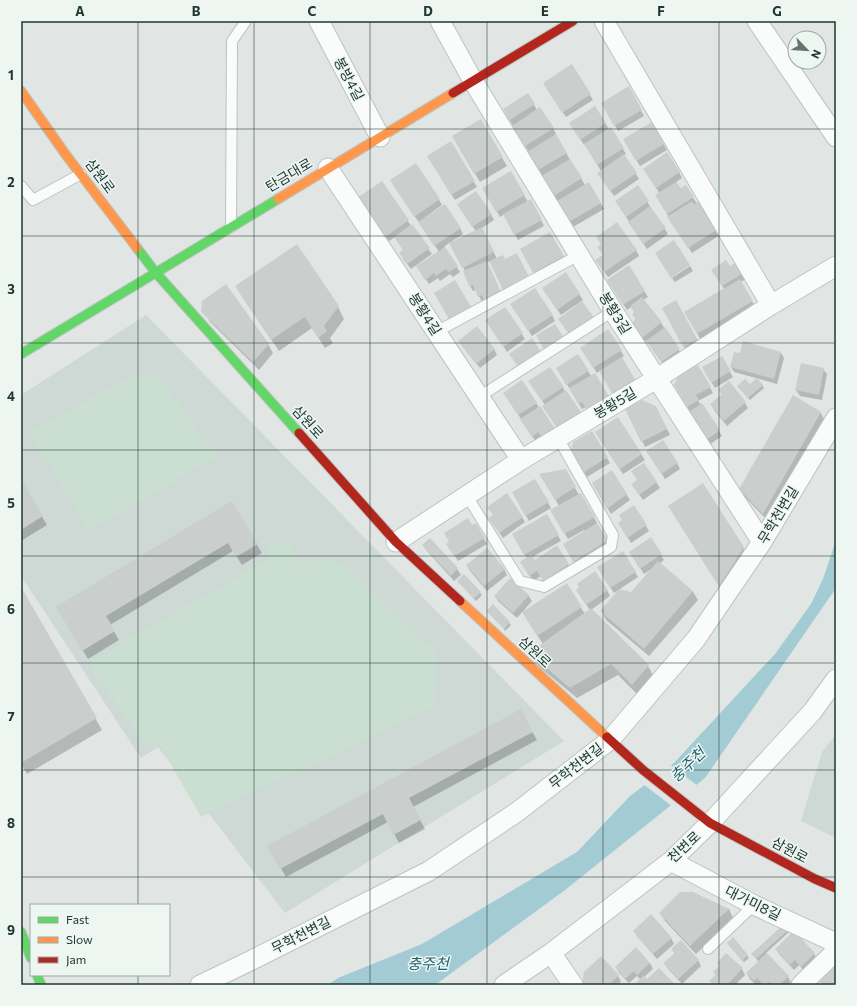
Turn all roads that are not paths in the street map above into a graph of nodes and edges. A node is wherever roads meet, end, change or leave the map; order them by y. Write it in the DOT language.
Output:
graph roads {
  1 [pos="246,21"];
  2 [pos="319,21"];
  3 [pos="440,21"];
  4 [pos="572,21"];
  5 [pos="604,21"];
  6 [pos="757,21"];
  7 [pos="473,81"];
  8 [pos="21,91"];
  9 [pos="380,137"];
  10 [pos="836,137"];
  11 [pos="328,168"];
  12 [pos="80,174"];
  13 [pos="21,186"];
  14 [pos="231,227"];
  15 [pos="579,255"];
  16 [pos="836,266"];
  17 [pos="156,272"];
  18 [pos="771,306"];
  19 [pos="613,312"];
  20 [pos="436,332"];
  21 [pos="21,354"];
  22 [pos="656,378"];
  23 [pos="479,397"];
  24 [pos="836,418"];
  25 [pos="558,438"];
  26 [pos="521,460"];
  27 [pos="467,496"];
  28 [pos="396,542"];
  29 [pos="762,542"];
  30 [pos="836,679"];
  31 [pos="610,740"];
  32 [pos="710,823"];
  33 [pos="671,861"];
  34 [pos="836,888"];
  35 [pos="754,905"];
  36 [pos="21,932"];
  37 [pos="836,943"];
  38 [pos="708,949"];
  39 [pos="836,950"];
  40 [pos="551,953"];
  41 [pos="30,955"];
  42 [pos="809,982"];
  43 [pos="200,985"];
  44 [pos="504,985"];
  45 [pos="573,985"];
  1 -- 14 [label="lane"];
  2 -- 9 [label="street, 봉방4길"];
  3 -- 7 [label="street, 봉황3길"];
  4 -- 7 [label="street, 탄금대로"];
  5 -- 18 [label="street"];
  6 -- 10 [label="street"];
  7 -- 9 [label="street, 탄금대로"];
  7 -- 15 [label="street, 봉황3길"];
  8 -- 12 [label="street, 삼원로"];
  9 -- 11 [label="street, 탄금대로"];
  11 -- 14 [label="street, 탄금대로"];
  11 -- 20 [label="street, 봉황4길"];
  12 -- 13 [label="lane"];
  12 -- 17 [label="street, 삼원로"];
  14 -- 17 [label="street, 탄금대로"];
  15 -- 19 [label="street, 봉황3길"];
  15 -- 20 [label="lane"];
  16 -- 18 [label="street, 봉황5길"];
  17 -- 21 [label="street, 탄금대로"];
  17 -- 28 [label="street, 삼원로"];
  18 -- 22 [label="street, 봉황5길"];
  19 -- 22 [label="street, 봉황3길"];
  19 -- 23 [label="lane"];
  20 -- 23 [label="street, 봉황4길"];
  22 -- 25 [label="street, 봉황5길"];
  22 -- 29 [label="street, 봉황3길"];
  23 -- 26 [label="street, 봉황4길"];
  24 -- 29 [label="street, 무학천변길"];
  25 -- 26 [label="street, 봉황5길"];
  25 -- 27 [label="lane"];
  26 -- 27 [label="street, 봉황5길"];
  27 -- 28 [label="street, 봉황5길"];
  28 -- 31 [label="street, 삼원로"];
  29 -- 31 [label="street, 무학천변길"];
  30 -- 32 [label="street, 천변로"];
  31 -- 32 [label="street, 삼원로"];
  31 -- 43 [label="street, 무학천변길"];
  32 -- 33 [label="street, 천변로"];
  32 -- 34 [label="street, 삼원로"];
  33 -- 35 [label="street, 대가미8길"];
  33 -- 40 [label="street, 천변로"];
  35 -- 37 [label="street, 대가미8길"];
  35 -- 38 [label="lane"];
  36 -- 41 [label="street"];
  39 -- 42 [label="street"];
  40 -- 44 [label="street, 천변로"];
  40 -- 45 [label="street"];
}
